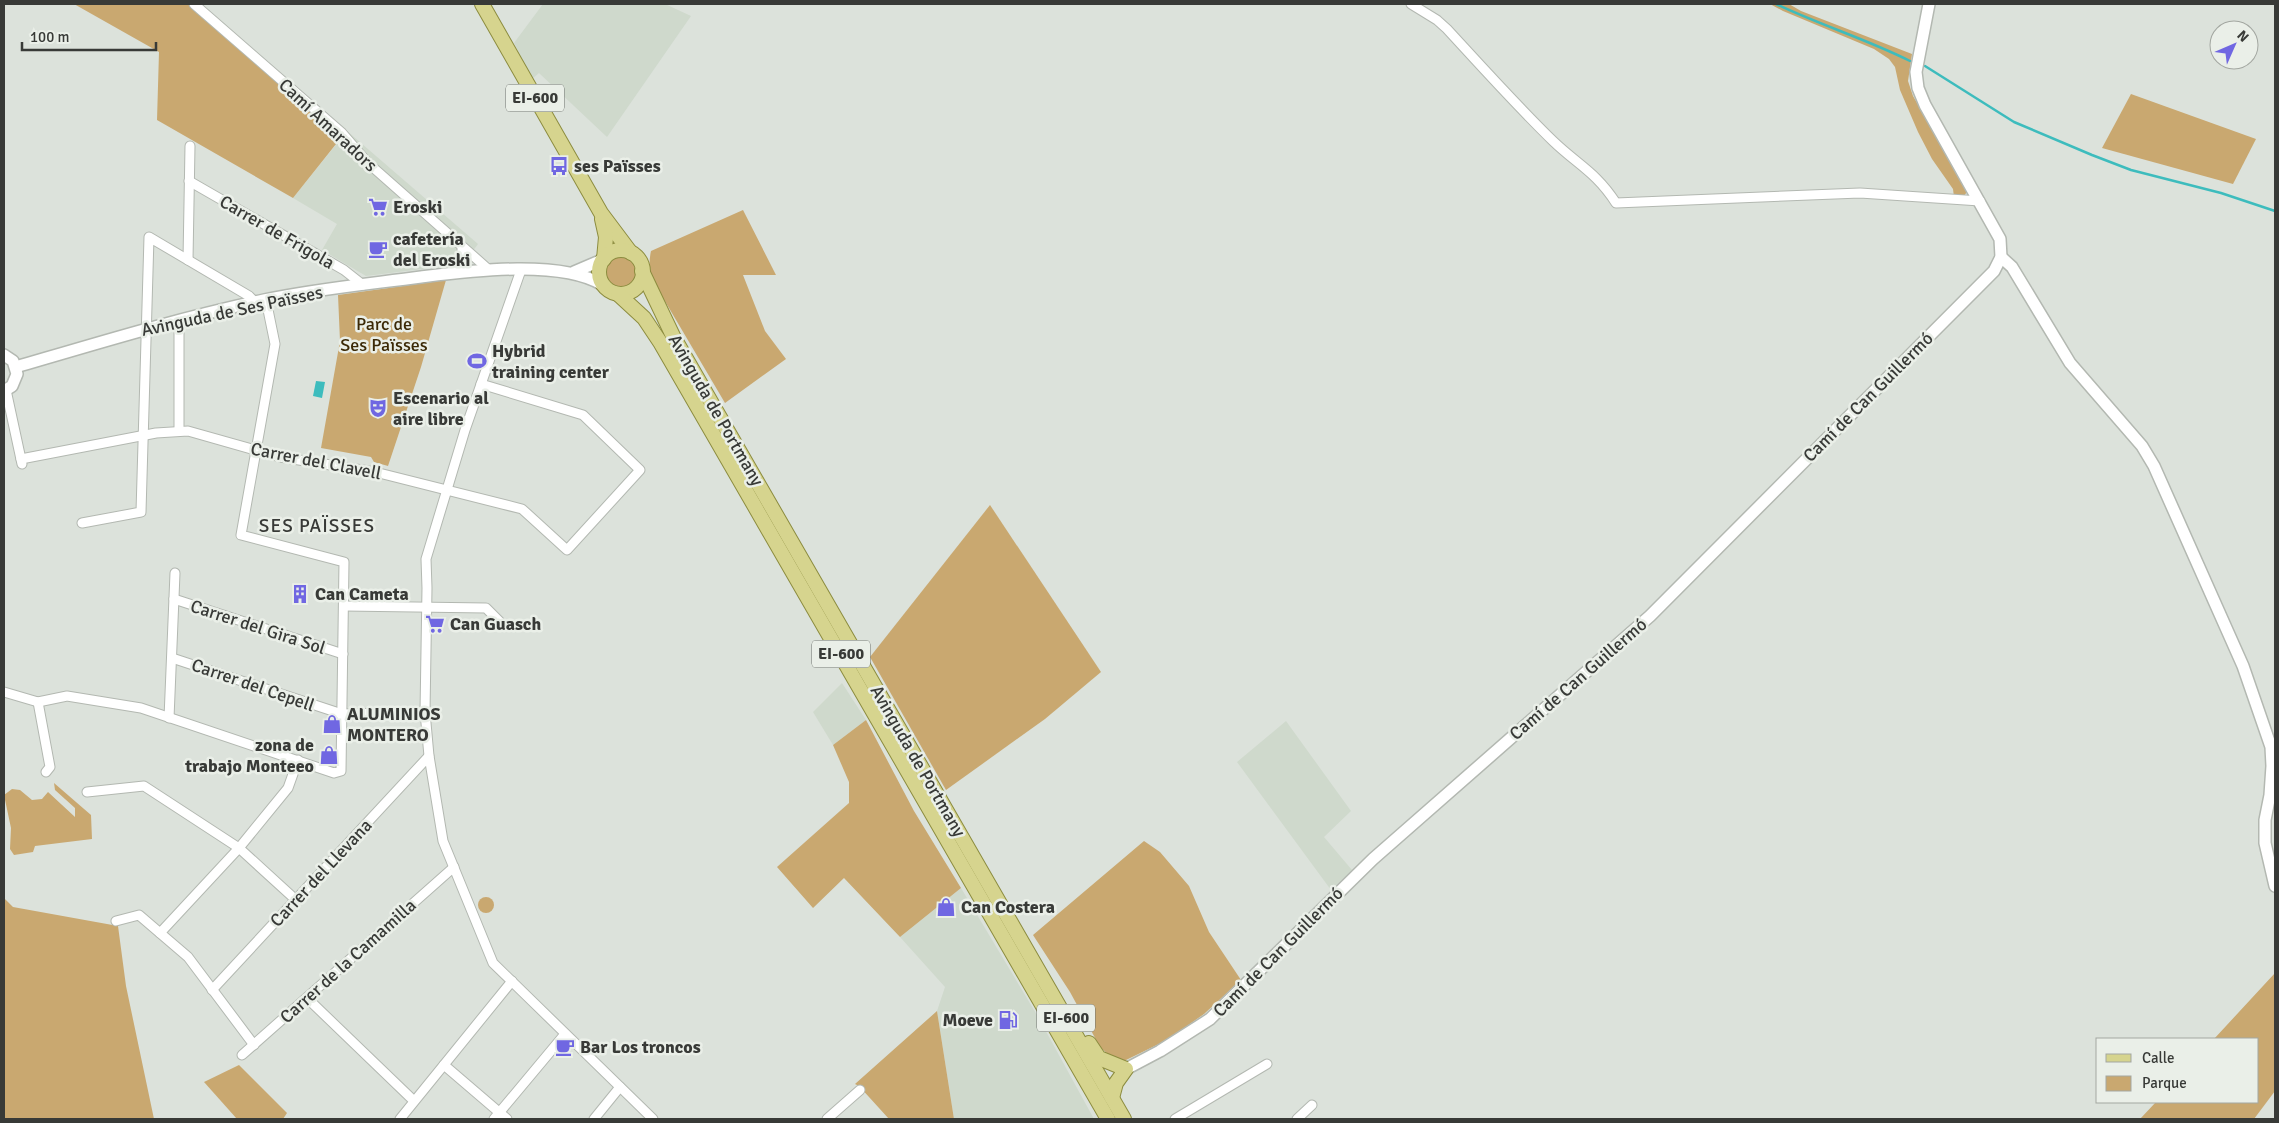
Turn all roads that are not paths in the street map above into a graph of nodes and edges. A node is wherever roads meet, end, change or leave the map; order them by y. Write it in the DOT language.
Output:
graph roads {
  1 [pos="194,4"];
  2 [pos="482,4"];
  3 [pos="1412,4"];
  4 [pos="1929,4"];
  5 [pos="190,146"];
  6 [pos="189,181"];
  7 [pos="1980,201"];
  8 [pos="601,213"];
  9 [pos="462,246"];
  10 [pos="630,253"];
  11 [pos="2002,257"];
  12 [pos="603,259"];
  13 [pos="188,260"];
  14 [pos="488,269"];
  15 [pos="521,270"];
  16 [pos="642,271"];
  17 [pos="455,273"];
  18 [pos="572,273"];
  19 [pos="363,285"];
  20 [pos="603,285"];
  21 [pos="618,294"];
  22 [pos="260,301"];
  23 [pos="179,321"];
  24 [pos="146,329"];
  25 [pos="4,355"];
  26 [pos="16,367"];
  27 [pos="481,384"];
  28 [pos="5,391"];
  29 [pos="179,431"];
  30 [pos="144,436"];
  31 [pos="256,450"];
  32 [pos="447,489"];
  33 [pos="82,522"];
  34 [pos="175,573"];
  35 [pos="174,600"];
  36 [pos="344,606"];
  37 [pos="427,609"];
  38 [pos="500,622"];
  39 [pos="343,654"];
  40 [pos="172,658"];
  41 [pos="4,692"];
  42 [pos="38,702"];
  43 [pos="425,712"];
  44 [pos="342,714"];
  45 [pos="169,718"];
  46 [pos="429,756"];
  47 [pos="298,760"];
  48 [pos="46,772"];
  49 [pos="87,792"];
  50 [pos="239,848"];
  51 [pos="454,867"];
  52 [pos="2275,886"];
  53 [pos="296,900"];
  54 [pos="116,921"];
  55 [pos="160,933"];
  56 [pos="1020,939"];
  57 [pos="512,982"];
  58 [pos="212,990"];
  59 [pos="307,998"];
  60 [pos="565,1034"];
  61 [pos="254,1045"];
  62 [pos="242,1055"];
  63 [pos="1267,1064"];
  64 [pos="444,1065"];
  65 [pos="1126,1069"];
  66 [pos="620,1087"];
  67 [pos="860,1090"];
  68 [pos="1112,1098"];
  69 [pos="414,1102"];
  70 [pos="1312,1105"];
  71 [pos="500,1117"];
  72 [pos="400,1119"];
  73 [pos="594,1119"];
  74 [pos="653,1119"];
  75 [pos="827,1119"];
  76 [pos="1108,1119"];
  77 [pos="1124,1119"];
  78 [pos="1175,1119"];
  79 [pos="1298,1119"];
  1 -- 9 [label="street, Camí Amaradors"];
  2 -- 8 [label="main road, EI-600"];
  3 -- 7 [label="street"];
  4 -- 7 [label="street"];
  5 -- 6 [label="street"];
  6 -- 13 [label="street"];
  6 -- 19 [label="street, Carrer de Frigola"];
  7 -- 11 [label="street"];
  8 -- 10 [label="main road, EI-600"];
  8 -- 12 [label="main road, EI-600"];
  9 -- 14 [label="street, Camí Amaradors"];
  9 -- 17 [label="street"];
  10 -- 12 [label="main road"];
  10 -- 16 [label="main road, EI-600"];
  11 -- 52 [label="street"];
  11 -- 65 [label="street, Camí de Can Guillermó"];
  12 -- 18 [label="street, Avinguda de Ses Païsses"];
  12 -- 20 [label="main road, EI-600"];
  13 -- 22 [label="street"];
  13 -- 24 [label="street"];
  14 -- 15 [label="street, Avinguda de Ses Païsses"];
  14 -- 17 [label="street, Avinguda de Ses Païsses"];
  15 -- 18 [label="street, Avinguda de Ses Païsses"];
  15 -- 27 [label="street"];
  16 -- 21 [label="main road"];
  16 -- 56 [label="main road, Avinguda de Portmany / EI-600"];
  17 -- 19 [label="street, Avinguda de Ses Païsses"];
  18 -- 20 [label="street, Avinguda de Ses Païsses"];
  19 -- 22 [label="street, Avinguda de Ses Païsses"];
  20 -- 21 [label="main road, EI-600"];
  21 -- 76 [label="main road, Avinguda de Portmany / EI-600"];
  22 -- 23 [label="street, Avinguda de Ses Païsses"];
  22 -- 31 [label="street"];
  23 -- 24 [label="street, Avinguda de Ses Païsses"];
  23 -- 29 [label="street"];
  24 -- 26 [label="street, Avinguda de Ses Païsses"];
  24 -- 30 [label="street"];
  25 -- 26 [label="street"];
  26 -- 28 [label="street"];
  27 -- 32 [label="street"];
  27 -- 32 [label="street, Carrer del Clavell"];
  28 -- 30 [label="street, Carrer del Clavell"];
  29 -- 30 [label="street, Carrer del Clavell"];
  29 -- 31 [label="street, Carrer del Clavell"];
  30 -- 33 [label="street"];
  31 -- 32 [label="street, Carrer del Clavell"];
  31 -- 36 [label="street"];
  32 -- 37 [label="street"];
  34 -- 35 [label="street"];
  35 -- 39 [label="street, Carrer del Gira Sol"];
  35 -- 40 [label="street"];
  36 -- 37 [label="street"];
  36 -- 39 [label="street"];
  37 -- 38 [label="street"];
  37 -- 43 [label="street"];
  39 -- 44 [label="street"];
  40 -- 44 [label="street, Carrer del Cepell"];
  40 -- 45 [label="street"];
  41 -- 42 [label="street"];
  42 -- 45 [label="street"];
  42 -- 48 [label="street"];
  43 -- 44 [label="street, Carrer del Cepell"];
  43 -- 46 [label="street"];
  44 -- 47 [label="street"];
  45 -- 47 [label="street"];
  46 -- 51 [label="street"];
  46 -- 53 [label="street, Carrer del Llevana"];
  47 -- 50 [label="street"];
  49 -- 50 [label="street"];
  50 -- 53 [label="street"];
  50 -- 55 [label="street"];
  51 -- 57 [label="street"];
  51 -- 59 [label="street, Carrer de la Camamilla"];
  53 -- 58 [label="street, Carrer del Llevana"];
  54 -- 55 [label="street"];
  55 -- 58 [label="street"];
  56 -- 65 [label="main road"];
  56 -- 68 [label="main road, Avinguda de Portmany / EI-600"];
  57 -- 60 [label="street"];
  57 -- 64 [label="street"];
  58 -- 61 [label="street"];
  59 -- 61 [label="street, Carrer de la Camamilla"];
  59 -- 69 [label="street"];
  60 -- 66 [label="street"];
  60 -- 71 [label="street"];
  61 -- 62 [label="street, Carrer de la Camamilla"];
  63 -- 78 [label="street"];
  64 -- 69 [label="street"];
  64 -- 71 [label="street"];
  65 -- 68 [label="main road"];
  66 -- 73 [label="street"];
  66 -- 74 [label="street"];
  67 -- 75 [label="street"];
  68 -- 77 [label="main road, Avinguda de Portmany / EI-600"];
  69 -- 72 [label="street"];
  70 -- 79 [label="street"];
}
